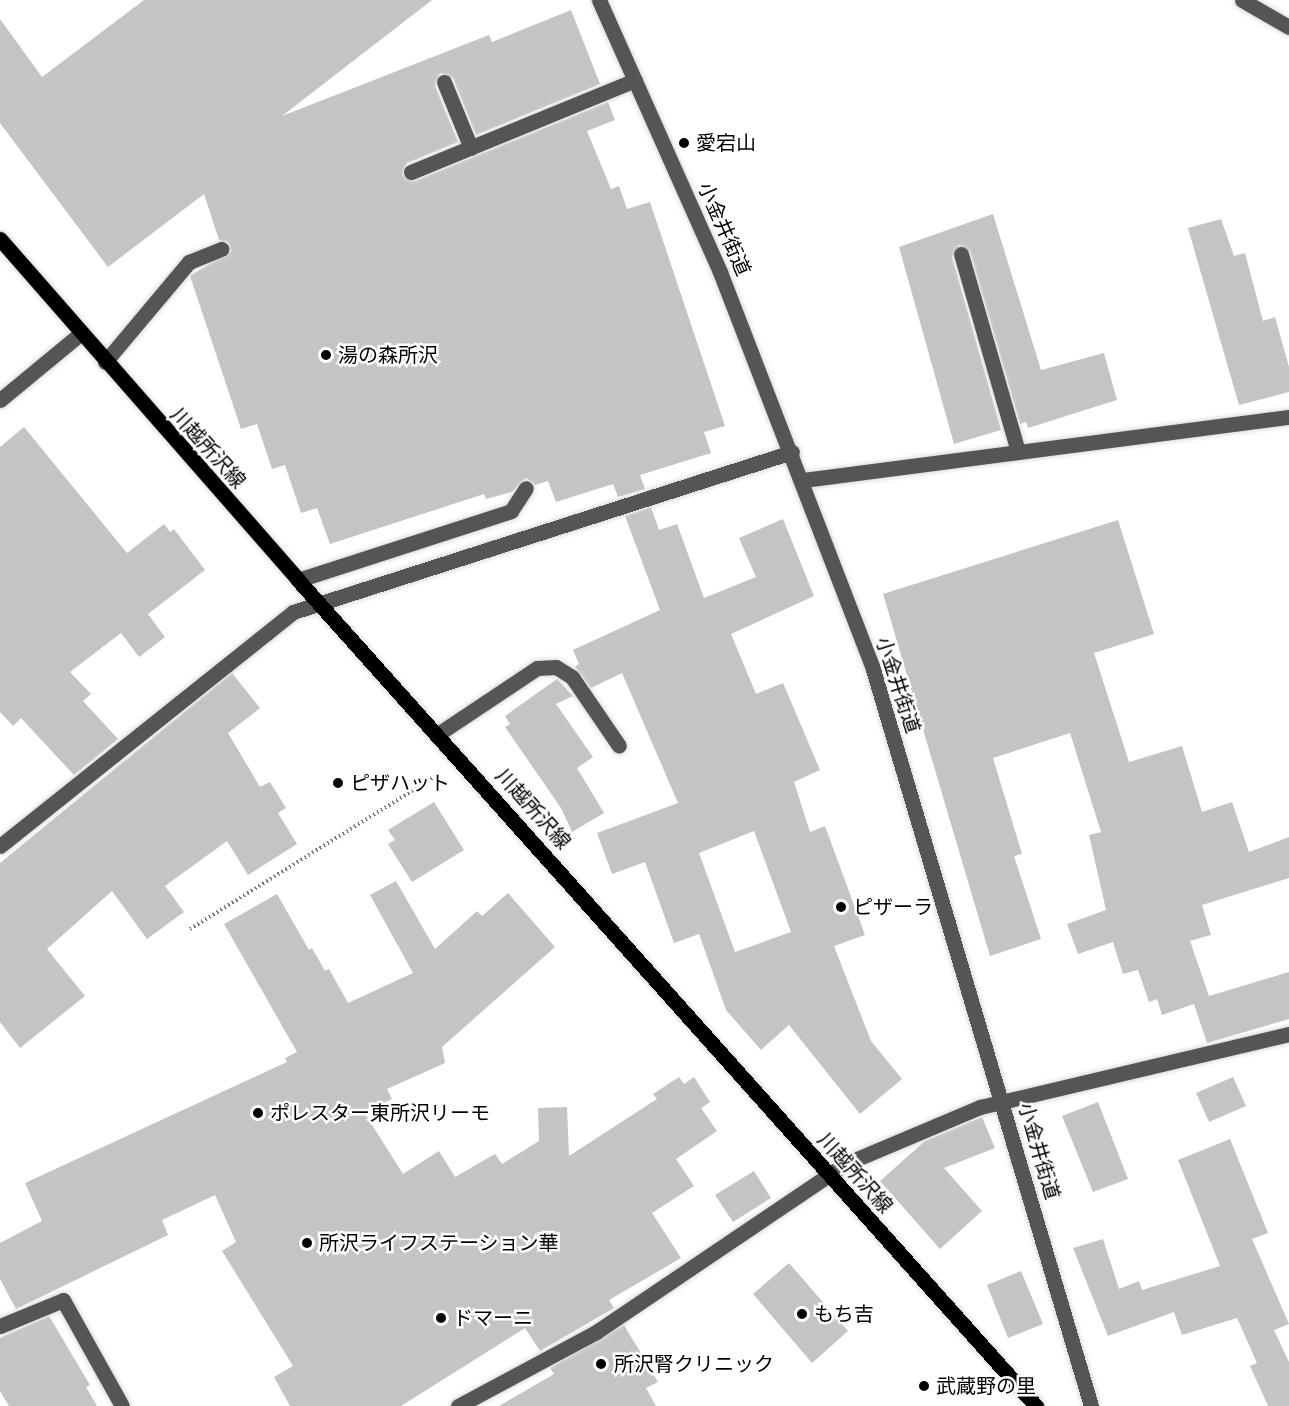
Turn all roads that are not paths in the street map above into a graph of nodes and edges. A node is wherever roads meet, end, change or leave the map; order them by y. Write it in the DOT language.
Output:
graph roads {
  1 [pos="599,0"];
  2 [pos="1242,0"];
  3 [pos="1289,27"];
  4 [pos="635,80"];
  5 [pos="444,82"];
  6 [pos="471,148"];
  7 [pos="411,172"];
  8 [pos="0,239"];
  9 [pos="222,249"];
  10 [pos="961,254"];
  11 [pos="80,334"];
  12 [pos="105,362"];
  13 [pos="0,400"];
  14 [pos="1289,417"];
  15 [pos="792,452"];
  16 [pos="1018,453"];
  17 [pos="803,480"];
  18 [pos="526,488"];
  19 [pos="298,580"];
  20 [pos="317,602"];
  21 [pos="438,734"];
  22 [pos="620,746"];
  23 [pos="0,846"];
  24 [pos="1289,1034"];
  25 [pos="1003,1102"];
  26 [pos="830,1176"];
  27 [pos="0,1326"];
  28 [pos="122,1406"];
  29 [pos="458,1406"];
  30 [pos="1036,1406"];
  31 [pos="1091,1406"];
  1 -- 4 [label="street, 小金井街道"];
  2 -- 3 [label="street"];
  4 -- 6 [label="street"];
  4 -- 15 [label="street, 小金井街道"];
  5 -- 6 [label="street"];
  6 -- 7 [label="street"];
  8 -- 11 [label="main road, 川越所沢線"];
  9 -- 12 [label="street"];
  10 -- 16 [label="street"];
  11 -- 12 [label="main road, 川越所沢線"];
  11 -- 13 [label="street"];
  12 -- 19 [label="main road, 川越所沢線"];
  14 -- 16 [label="street"];
  15 -- 17 [label="street, 小金井街道"];
  15 -- 20 [label="street"];
  16 -- 17 [label="street"];
  17 -- 25 [label="street, 小金井街道"];
  18 -- 19 [label="street"];
  19 -- 20 [label="main road, 川越所沢線"];
  20 -- 21 [label="main road, 川越所沢線"];
  20 -- 23 [label="street"];
  21 -- 22 [label="street"];
  21 -- 26 [label="main road, 川越所沢線"];
  24 -- 25 [label="street"];
  25 -- 26 [label="street"];
  25 -- 31 [label="street, 小金井街道"];
  26 -- 29 [label="street"];
  26 -- 30 [label="main road, 川越所沢線"];
  27 -- 28 [label="street"];
}
